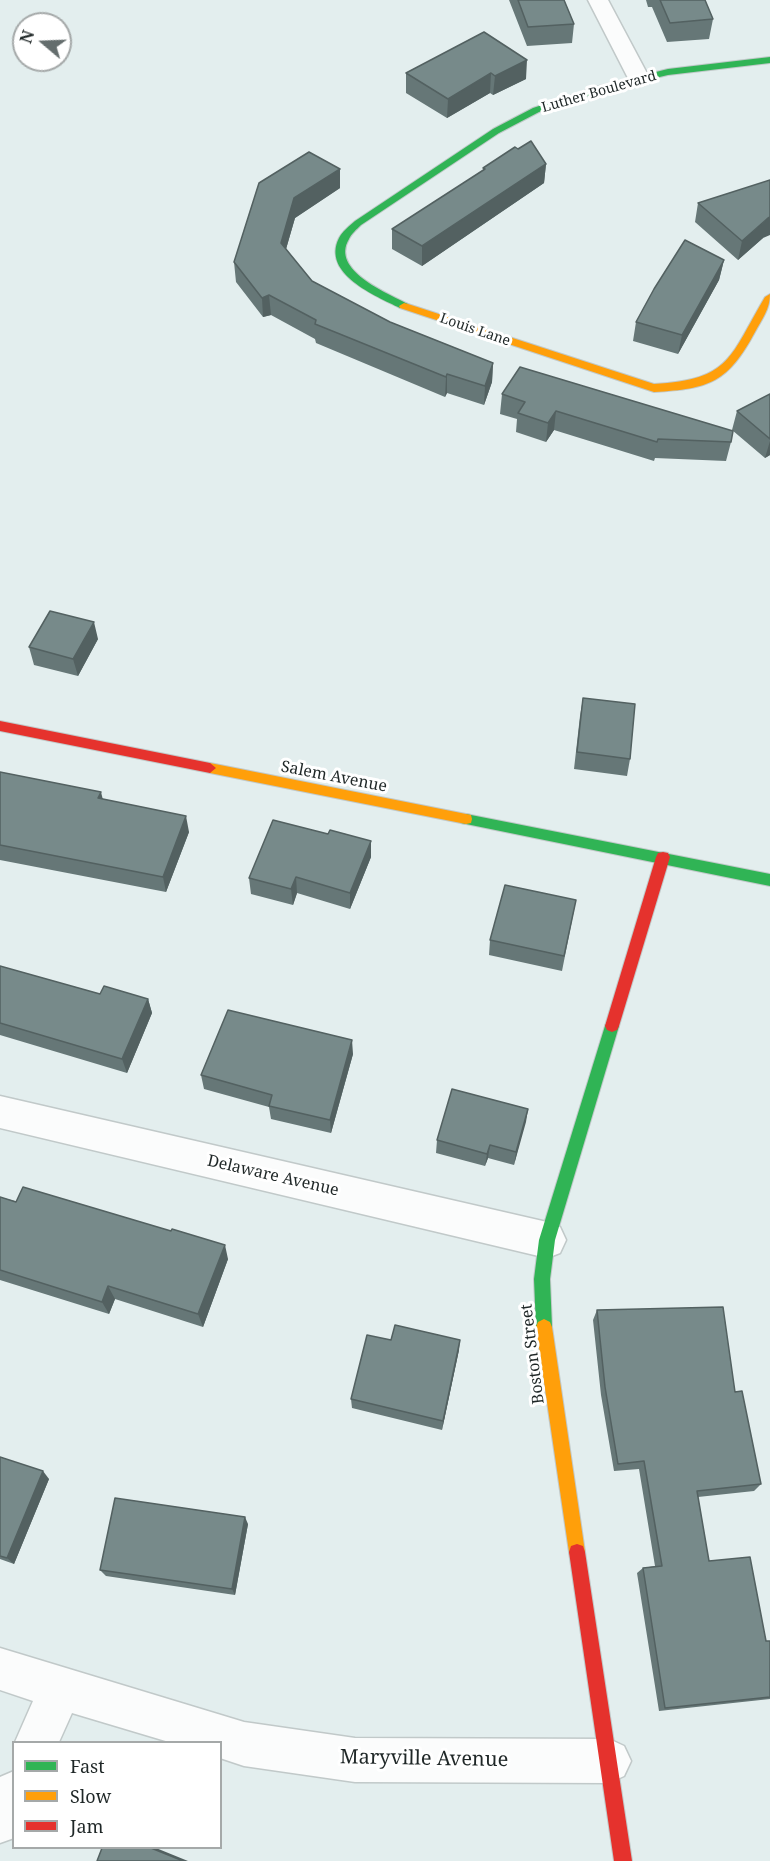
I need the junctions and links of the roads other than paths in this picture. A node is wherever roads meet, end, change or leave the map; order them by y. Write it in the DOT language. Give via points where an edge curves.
graph roads {
  1 [pos="598,0"];
  2 [pos="770,60"];
  3 [pos="639,79"];
  4 [pos="382,206"];
  5 [pos="770,297"];
  6 [pos="0,726"];
  7 [pos="663,857"];
  8 [pos="770,880"];
  9 [pos="0,1112"];
  10 [pos="547,1240"];
  11 [pos="0,1669"];
  12 [pos="61,1688"];
  13 [pos="38,1741"];
  14 [pos="609,1761"];
  15 [pos="12,1797"];
  16 [pos="0,1821"];
  17 [pos="623,1861"];
  1 -- 3 [label="street"];
  2 -- 3 [label="street, Luther Boulevard"];
  3 -- 4 [label="street, Luther Boulevard" via="602,88 519,119"];
  4 -- 5 [label="street, Louis Lane" via="343,236 338,247 340,263 374,291 418,310 654,388 696,386 717,377 732,365"];
  6 -- 7 [label="street, Salem Avenue"];
  7 -- 8 [label="street"];
  7 -- 10 [label="street, Boston Street"];
  9 -- 10 [label="street, Delaware Avenue"];
  10 -- 14 [label="street, Boston Street" via="542,1279 543,1320"];
  11 -- 12 [label="street, Maryville Avenue"];
  12 -- 13 [label="street"];
  12 -- 14 [label="street, Maryville Avenue" via="244,1744 355,1760"];
  14 -- 17 [label="street, Boston Street"];
  15 -- 16 [label="street"];
}
